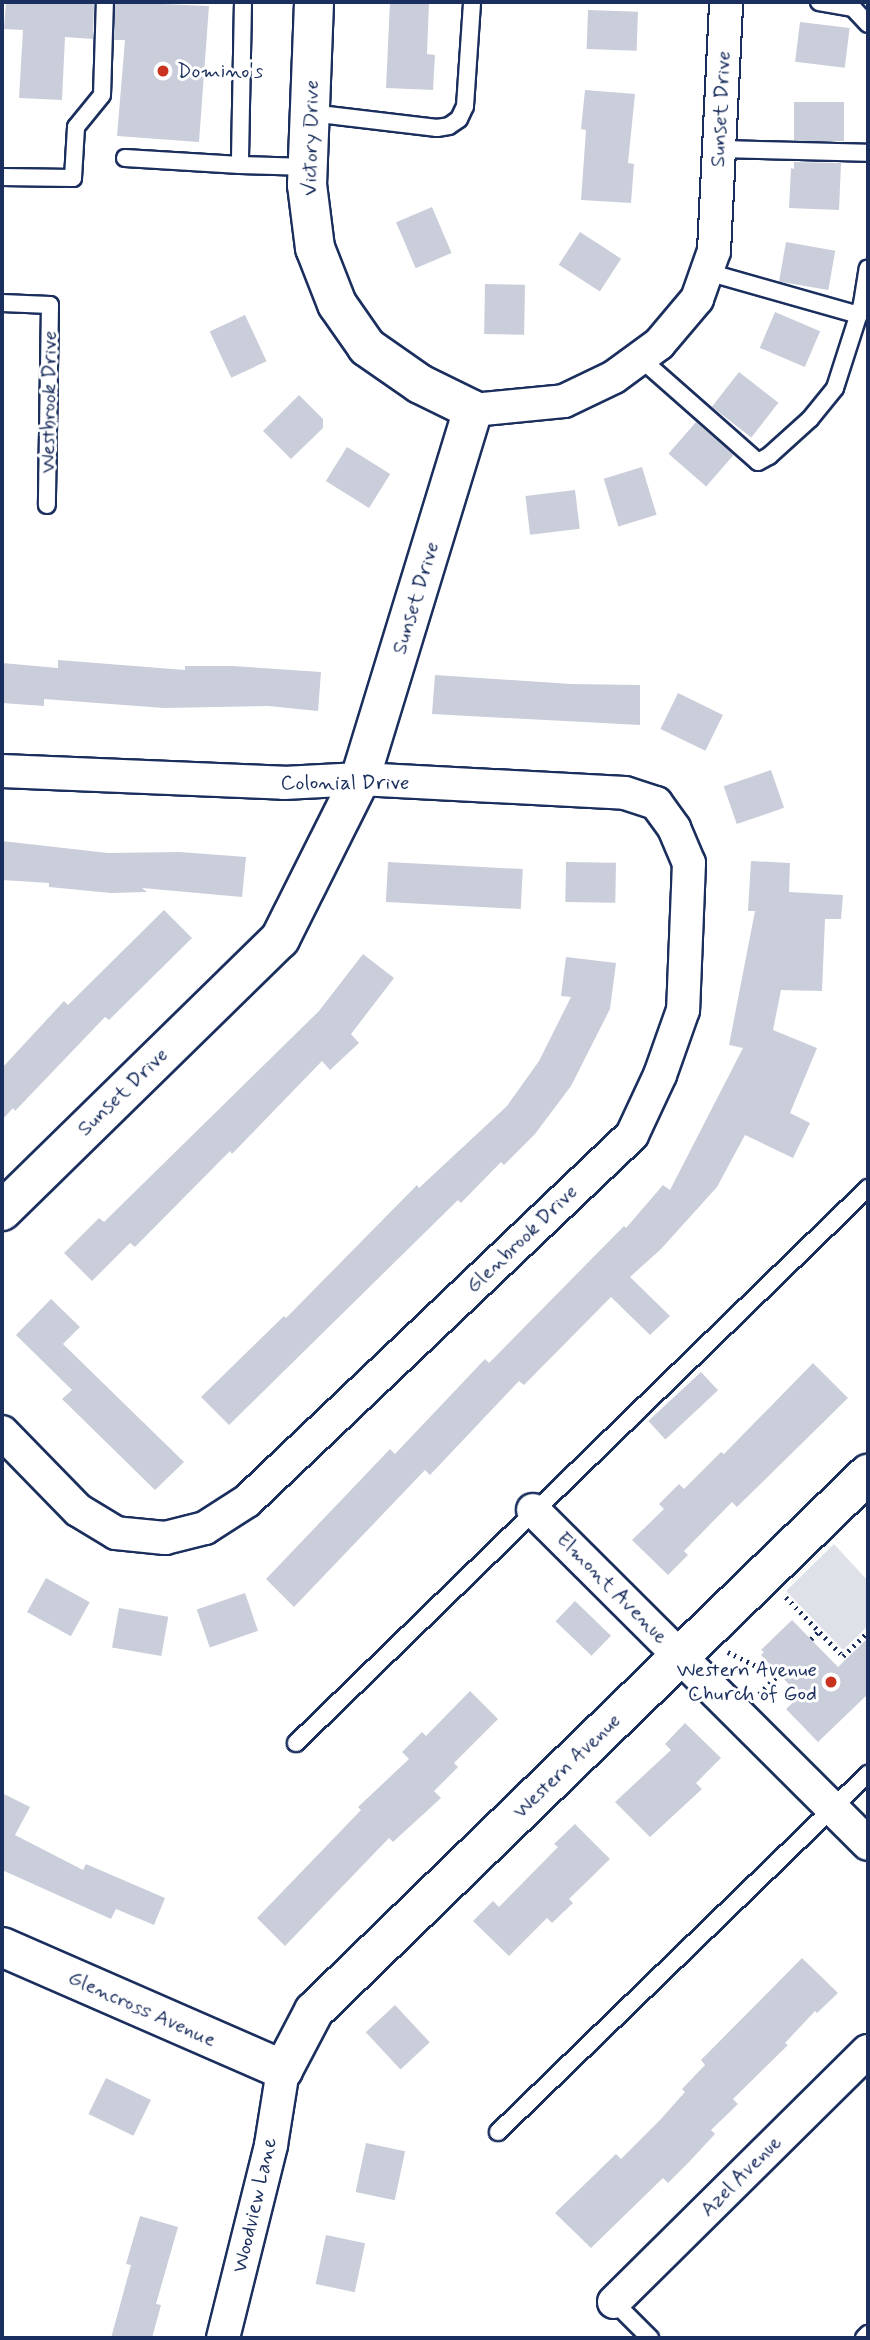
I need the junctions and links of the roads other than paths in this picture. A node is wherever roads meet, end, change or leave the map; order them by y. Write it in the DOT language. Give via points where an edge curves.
graph roads {
  1 [pos="105,2"];
  2 [pos="243,2"];
  3 [pos="314,2"];
  4 [pos="471,2"];
  5 [pos="726,2"];
  6 [pos="819,2"];
  7 [pos="868,24"];
  8 [pos="311,113"];
  9 [pos="719,149"];
  10 [pos="868,153"];
  11 [pos="125,158"];
  12 [pos="240,165"];
  13 [pos="309,167"];
  14 [pos="2,177"];
  15 [pos="868,268"];
  16 [pos="707,272"];
  17 [pos="2,303"];
  18 [pos="859,315"];
  19 [pos="640,358"];
  20 [pos="473,410"];
  21 [pos="47,505"];
  22 [pos="2,771"];
  23 [pos="360,779"];
  24 [pos="674,828"];
  25 [pos="868,1188"];
  26 [pos="2,1212"];
  27 [pos="2,1433"];
  28 [pos="868,1474"];
  29 [pos="533,1510"];
  30 [pos="681,1656"];
  31 [pos="296,1743"];
  32 [pos="868,1774"];
  33 [pos="833,1808"];
  34 [pos="868,1844"];
  35 [pos="2,1947"];
  36 [pos="868,2051"];
  37 [pos="283,2070"];
  38 [pos="498,2132"];
  39 [pos="614,2302"];
  40 [pos="868,2334"];
  41 [pos="223,2338"];
  42 [pos="650,2338"];
  43 [pos="864,2338"];
  1 -- 14 [label="lane" via="102,95 76,127 73,178"];
  2 -- 12 [label="lane"];
  3 -- 8 [label="street, Victory Drive"];
  4 -- 8 [label="lane" via="468,92 459,119 449,126"];
  5 -- 9 [label="street, Sunset Drive"];
  6 -- 7 [label="lane" via="853,8"];
  8 -- 13 [label="street, Victory Drive"];
  9 -- 10 [label="lane"];
  9 -- 16 [label="street, Sunset Drive" via="714,251"];
  11 -- 12 [label="lane"];
  12 -- 13 [label="lane"];
  13 -- 20 [label="street, Victory Drive" via="315,248 337,304 367,347 420,384"];
  15 -- 18 [label="lane"];
  16 -- 18 [label="lane"];
  16 -- 19 [label="street, Sunset Drive" via="697,299 659,344"];
  17 -- 21 [label="lane, Westbrook Drive" via="50,305"];
  18 -- 19 [label="lane" via="835,388 810,419 758,462"];
  19 -- 20 [label="street, Sunset Drive" via="614,377 564,401"];
  20 -- 23 [label="street, Sunset Drive"];
  22 -- 23 [label="street, Colonial Drive" via="284,783"];
  23 -- 24 [label="street, Colonial Drive" via="625,793 656,803"];
  23 -- 26 [label="street, Sunset Drive" via="280,939"];
  24 -- 27 [label="street, Glenbrook Drive" via="689,863 683,1010 632,1135 247,1500 205,1528 165,1538 116,1533 78,1510"];
  25 -- 29 [label="lane"];
  28 -- 30 [label="street, Western Avenue"];
  29 -- 30 [label="street, Elmont Avenue"];
  29 -- 31 [label="lane"];
  30 -- 33 [label="street, Elmont Avenue"];
  30 -- 37 [label="street, Western Avenue" via="314,2011"];
  32 -- 33 [label="lane"];
  33 -- 34 [label="street, Elmont Avenue"];
  33 -- 38 [label="lane"];
  35 -- 37 [label="street, Glencross Avenue"];
  36 -- 39 [label="street, Azel Avenue"];
  37 -- 41 [label="street, Woodview Lane" via="271,2145"];
  39 -- 42 [label="lane"];
  40 -- 43 [label="lane"];
}
